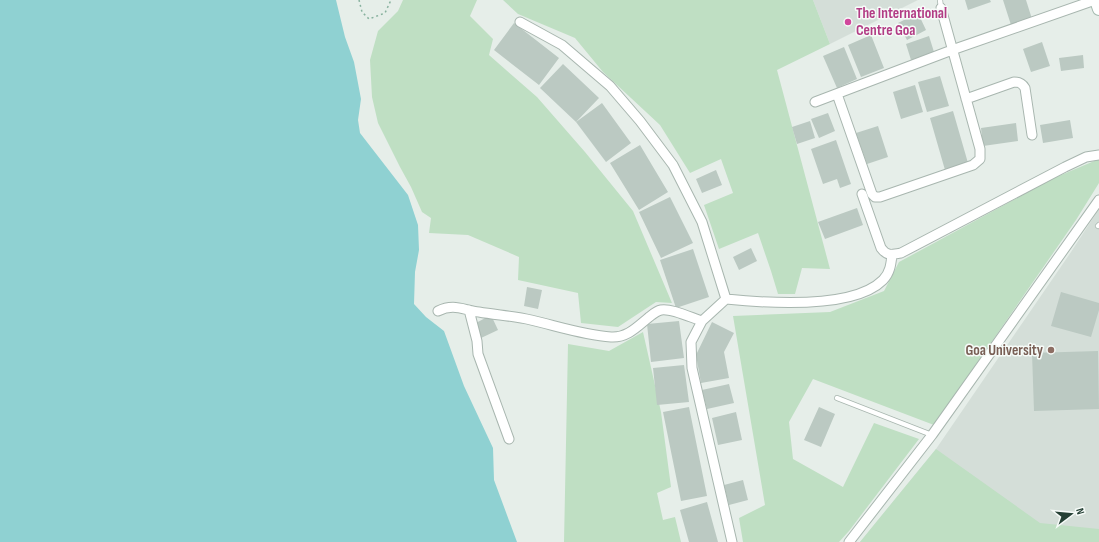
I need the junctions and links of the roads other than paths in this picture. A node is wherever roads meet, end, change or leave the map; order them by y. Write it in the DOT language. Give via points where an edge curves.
graph roads {
  1 [pos="1095,0"];
  2 [pos="940,4"];
  3 [pos="1099,9"];
  4 [pos="520,22"];
  5 [pos="952,50"];
  6 [pos="837,94"];
  7 [pos="966,99"];
  8 [pos="814,102"];
  9 [pos="1032,135"];
  10 [pos="1099,155"];
  11 [pos="862,194"];
  12 [pos="1099,200"];
  13 [pos="892,255"];
  14 [pos="726,300"];
  15 [pos="469,310"];
  16 [pos="438,311"];
  17 [pos="702,321"];
  18 [pos="837,398"];
  19 [pos="932,435"];
  20 [pos="509,439"];
  21 [pos="732,542"];
  22 [pos="849,542"];
  1 -- 3 [label="main road"];
  1 -- 5 [label="street"];
  2 -- 5 [label="street"];
  4 -- 14 [label="street" via="562,45 610,86 645,127 673,165 702,222"];
  5 -- 6 [label="street"];
  5 -- 7 [label="street"];
  6 -- 7 [label="street" via="875,197 973,165 980,159 980,149"];
  6 -- 8 [label="street"];
  7 -- 9 [label="street" via="1014,82 1022,84 1025,88"];
  10 -- 13 [label="street" via="1064,167 901,253"];
  11 -- 13 [label="street" via="881,248 885,253"];
  12 -- 19 [label="street"];
  13 -- 14 [label="street" via="890,270 884,280 863,293 828,301"];
  14 -- 17 [label="street"];
  15 -- 16 [label="street" via="451,307"];
  15 -- 17 [label="street" via="612,337 630,333 655,312 662,310"];
  15 -- 20 [label="street" via="478,354"];
  17 -- 21 [label="street" via="692,342 692,368"];
  18 -- 19 [label="lane"];
  19 -- 22 [label="street"];
}
